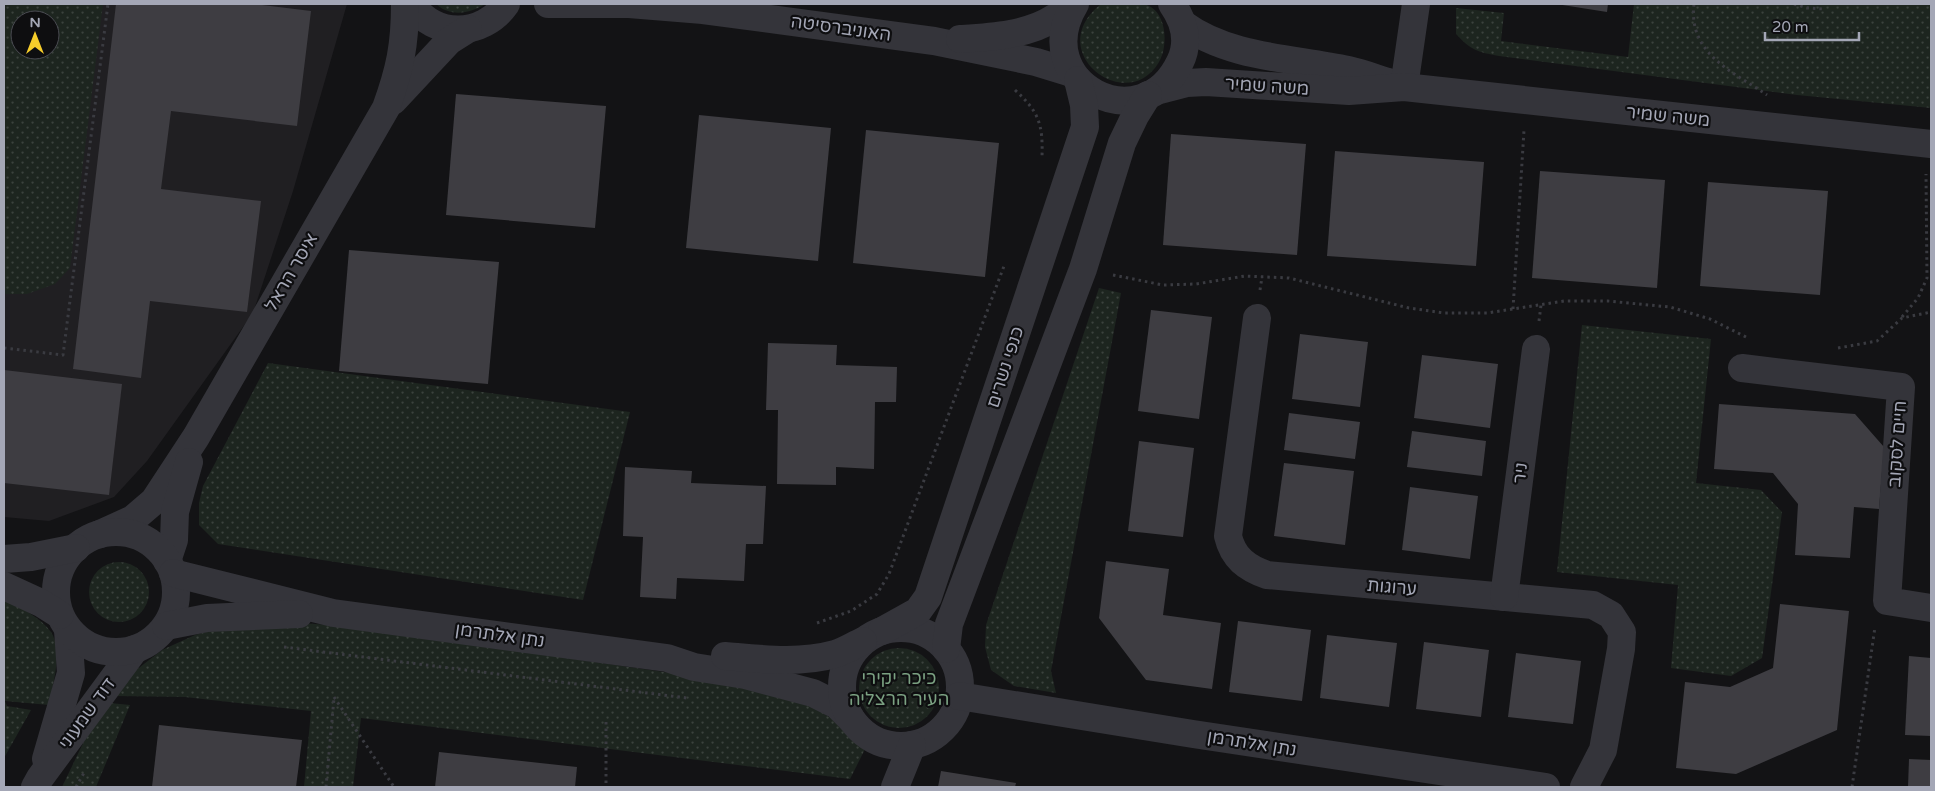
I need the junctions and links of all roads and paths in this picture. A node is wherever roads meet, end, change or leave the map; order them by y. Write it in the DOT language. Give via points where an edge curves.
graph roads {
  1 [pos="108,4"];
  2 [pos="405,4"];
  3 [pos="412,4"];
  4 [pos="538,4"];
  5 [pos="548,4"];
  6 [pos="629,4"];
  7 [pos="1074,4"];
  8 [pos="1416,4"];
  9 [pos="1694,4"];
  10 [pos="1794,4"];
  11 [pos="502,9"];
  12 [pos="1824,9"];
  13 [pos="1178,12"];
  14 [pos="468,30"];
  15 [pos="934,41"];
  16 [pos="1075,76"];
  17 [pos="1404,87"];
  18 [pos="1015,90"];
  19 [pos="1154,92"];
  20 [pos="1769,96"];
  21 [pos="1525,99"];
  22 [pos="386,108"];
  23 [pos="1928,144"];
  24 [pos="1042,159"];
  25 [pos="1007,259"];
  26 [pos="1083,269"];
  27 [pos="1513,309"];
  28 [pos="1931,312"];
  29 [pos="1257,318"];
  30 [pos="1902,318"];
  31 [pos="1750,339"];
  32 [pos="4,348"];
  33 [pos="1536,349"];
  34 [pos="1830,349"];
  35 [pos="1742,368"];
  36 [pos="196,437"];
  37 [pos="100,534"];
  38 [pos="76,548"];
  39 [pos="4,559"];
  40 [pos="170,568"];
  41 [pos="4,586"];
  42 [pos="1504,597"];
  43 [pos="1887,601"];
  44 [pos="1931,608"];
  45 [pos="333,613"];
  46 [pos="817,622"];
  47 [pos="64,623"];
  48 [pos="166,626"];
  49 [pos="874,635"];
  50 [pos="282,646"];
  51 [pos="135,649"];
  52 [pos="946,649"];
  53 [pos="666,658"];
  54 [pos="959,696"];
  55 [pos="696,700"];
  56 [pos="851,719"];
  57 [pos="606,722"];
  58 [pos="912,745"];
  59 [pos="38,782"];
  60 [pos="1514,786"];
  61 [pos="326,787"];
  62 [pos="394,787"];
  63 [pos="606,787"];
  64 [pos="895,787"];
  65 [pos="1546,787"];
  66 [pos="1584,787"];
  67 [pos="1852,787"];
  1 -- 32 [label="path" via="63,355"];
  2 -- 22 [label="street, איסר הראל" via="402,57"];
  3 -- 14 [label="street" via="427,20 440,27"];
  4 -- 11 [label="street"];
  5 -- 6 [label="street, האוניברסיטה"];
  6 -- 15 [label="street, האוניברסיטה" via="703,10"];
  7 -- 15 [label="street, האוניברסיטה" via="1053,19 1022,31"];
  7 -- 16 [label="street, כנפי נשרים" via="1063,36 1064,55"];
  8 -- 17 [label="street"];
  9 -- 20 [label="path" via="1693,23 1701,45 1711,57"];
  10 -- 12 [label="path"];
  11 -- 14 [label="street, איסר הראל" via="484,24"];
  13 -- 17 [label="street, משה שמיר" via="1194,33 1224,47 1350,70"];
  13 -- 19 [label="street, כנפי נשרים" via="1185,35 1183,56 1174,74"];
  14 -- 22 [label="street, איסר הראל" via="449,42"];
  15 -- 16 [label="street, האוניברסיטה" via="1036,62"];
  16 -- 19 [label="street, משה שמיר" via="1085,87 1103,97 1122,101"];
  16 -- 49 [label="street, כנפי נשרים" via="1084,105 1085,127 928,598 918,611"];
  17 -- 19 [label="street, משה שמיר" via="1350,91 1206,82 1187,83"];
  17 -- 21 [label="street, משה שמיר"];
  18 -- 24 [label="path" via="1028,101 1036,114 1043,136"];
  19 -- 26 [label="street, כנפי נשרים" via="1134,116 1122,143"];
  21 -- 23 [label="street, משה שמיר"];
  21 -- 27 [label="path"];
  22 -- 36 [label="street, איסר הראל"];
  23 -- 30 [label="path" via="1927,278 1918,298"];
  25 -- 46 [label="path" via="890,574 877,594 851,611"];
  26 -- 27 [label="path" via="1163,285 1196,284 1245,276 1289,278 1409,308 1444,313"];
  26 -- 52 [label="street, כנפי נשרים" via="949,624"];
  27 -- 31 [label="path" via="1564,301 1670,307 1710,319"];
  28 -- 30 [label="path"];
  29 -- 42 [label="street, ערוגות" via="1228,536 1230,547 1238,559 1267,575"];
  30 -- 34 [label="path" via="1876,341"];
  33 -- 42 [label="street, ניר"];
  35 -- 43 [label="street, חיים לסקוב" via="1901,387"];
  36 -- 37 [label="street, איסר הראל" via="154,501 133,519"];
  36 -- 40 [label="street, איסר הראל" via="175,512"];
  37 -- 38 [label="street"];
  37 -- 40 [label="street" via="131,534 145,540 158,550"];
  38 -- 39 [label="street"];
  38 -- 47 [label="street" via="64,562 57,579 56,598"];
  40 -- 45 [label="street, נתן אלתרמן"];
  40 -- 48 [label="street" via="176,587 176,601"];
  41 -- 47 [label="street" via="41,603"];
  42 -- 66 [label="street, ערוגות" via="1593,605 1612,615 1622,632 1602,750"];
  43 -- 44 [label="street"];
  43 -- 67 [label="path" via="1876,622"];
  45 -- 48 [label="street, נתן אלתרמן" via="207,618"];
  45 -- 53 [label="street, נתן אלתרמן"];
  47 -- 51 [label="street" via="79,640 99,650 120,652"];
  47 -- 59 [label="street, דוד שמעוני" via="71,673"];
  48 -- 51 [label="street" via="152,640"];
  49 -- 52 [label="street" via="900,628 917,630"];
  49 -- 53 [label="street, נתן אלתרמן" via="837,654 814,659 787,661 698,653"];
  49 -- 56 [label="street" via="854,652 843,673 844,702"];
  50 -- 55 [label="path"];
  51 -- 59 [label="street, דוד שמעוני"];
  52 -- 54 [label="street" via="960,680"];
  53 -- 56 [label="street, נתן אלתרמן" via="813,692 837,705"];
  54 -- 58 [label="street" via="954,713 944,728 929,739"];
  54 -- 60 [label="street, נתן אלתרמן"];
  56 -- 58 [label="street" via="865,734 881,743"];
  57 -- 63 [label="path"];
  58 -- 64 [label="street"];
  60 -- 65 [label="street, נתן אלתרמן"];
  61 -- 62 [label="path" via="334,697"];
}
